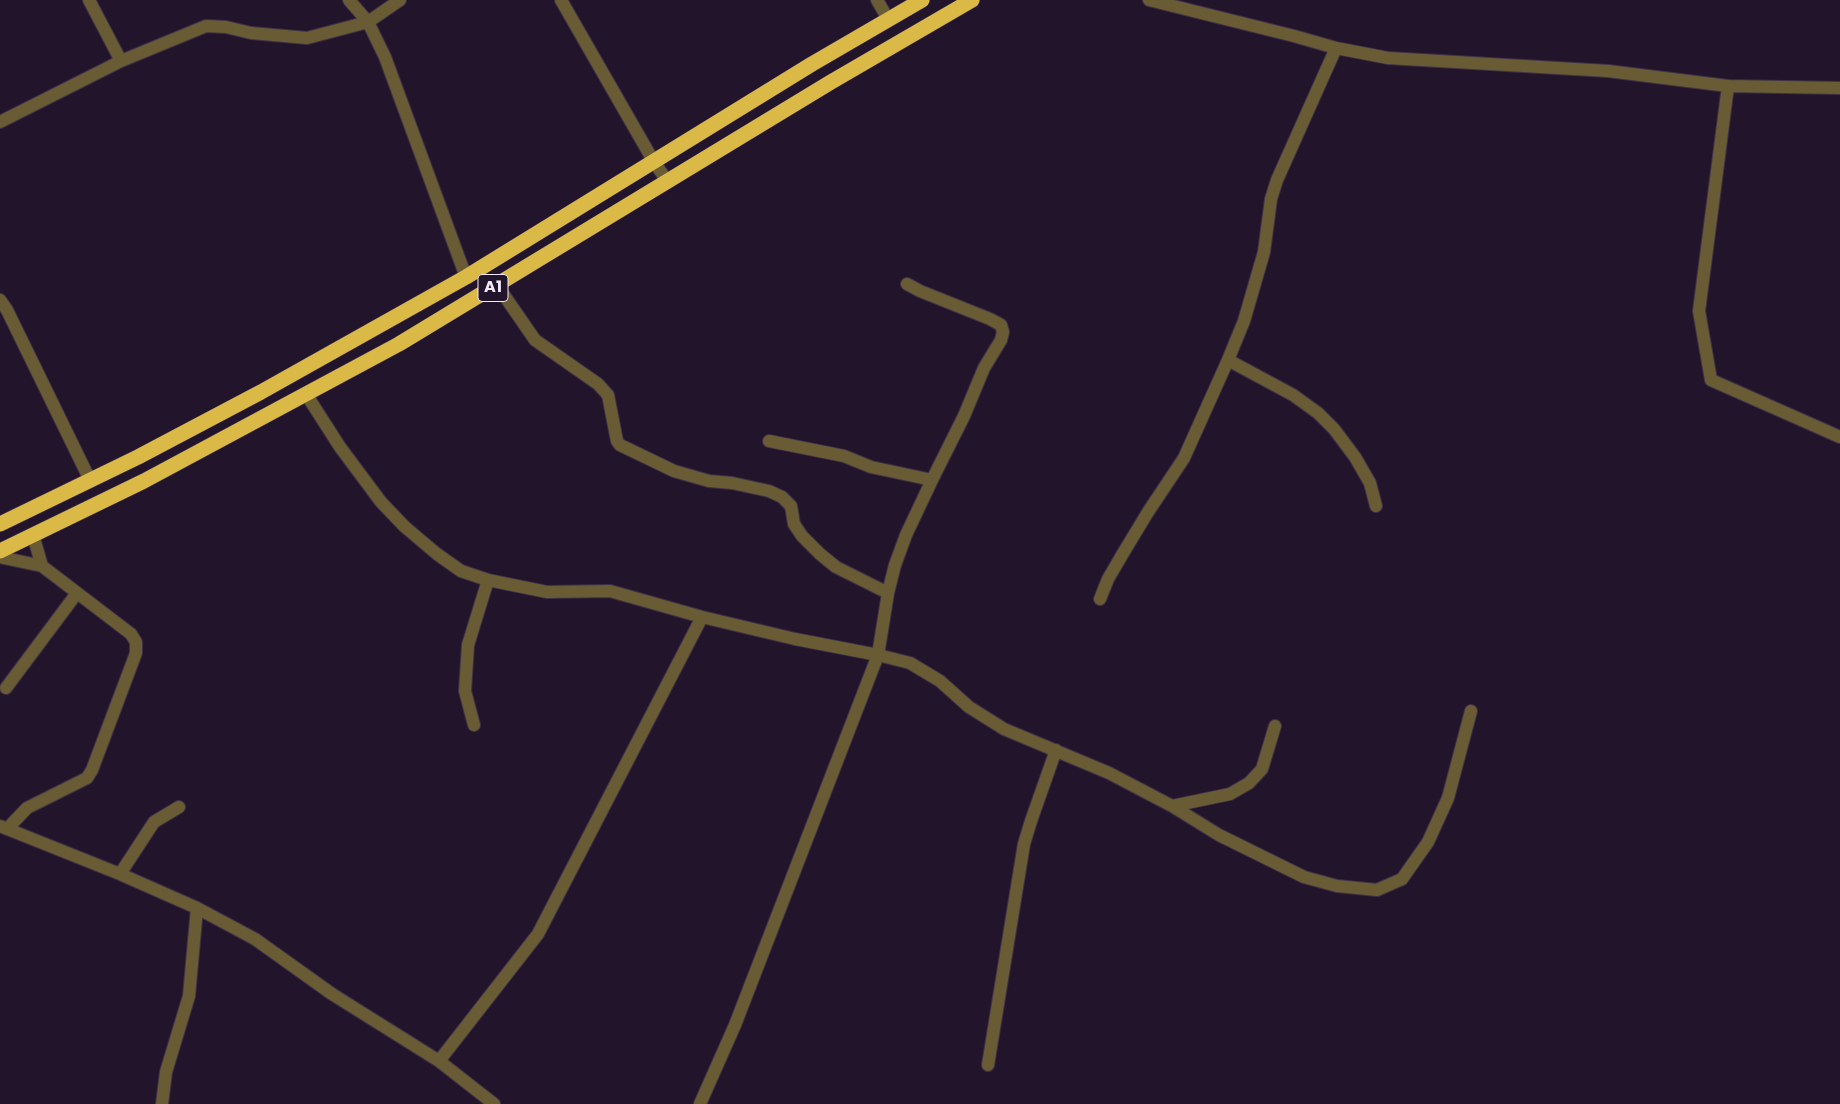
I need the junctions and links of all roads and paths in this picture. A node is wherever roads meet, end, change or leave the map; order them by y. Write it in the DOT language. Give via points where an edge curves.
graph roads {
  1 [pos="89,0"];
  2 [pos="350,0"];
  3 [pos="400,0"];
  4 [pos="561,0"];
  5 [pos="877,0"];
  6 [pos="922,0"];
  7 [pos="972,0"];
  8 [pos="1150,0"];
  9 [pos="888,19"];
  10 [pos="368,22"];
  11 [pos="1336,48"];
  12 [pos="121,61"];
  13 [pos="1728,86"];
  14 [pos="1840,88"];
  15 [pos="0,122"];
  16 [pos="654,162"];
  17 [pos="668,182"];
  18 [pos="466,277"];
  19 [pos="907,284"];
  20 [pos="497,285"];
  21 [pos="0,300"];
  22 [pos="1228,360"];
  23 [pos="306,394"];
  24 [pos="1840,436"];
  25 [pos="768,441"];
  26 [pos="90,480"];
  27 [pos="932,480"];
  28 [pos="1376,506"];
  29 [pos="0,524"];
  30 [pos="33,535"];
  31 [pos="0,551"];
  32 [pos="0,557"];
  33 [pos="42,566"];
  34 [pos="488,580"];
  35 [pos="888,592"];
  36 [pos="77,593"];
  37 [pos="1100,600"];
  38 [pos="702,617"];
  39 [pos="878,655"];
  40 [pos="6,688"];
  41 [pos="1471,711"];
  42 [pos="474,726"];
  43 [pos="1275,726"];
  44 [pos="1056,750"];
  45 [pos="1172,806"];
  46 [pos="179,807"];
  47 [pos="3,827"];
  48 [pos="120,874"];
  49 [pos="197,908"];
  50 [pos="439,1061"];
  51 [pos="988,1065"];
  52 [pos="162,1104"];
  53 [pos="494,1104"];
  54 [pos="700,1104"];
  1 -- 12 [label="street"];
  2 -- 10 [label="street"];
  3 -- 10 [label="street"];
  4 -- 16 [label="street"];
  5 -- 9 [label="street"];
  6 -- 9 [label="highway, A1"];
  7 -- 17 [label="highway, A1"];
  8 -- 11 [label="street"];
  9 -- 16 [label="highway, A1"];
  10 -- 12 [label="street" via="307,38 206,26"];
  10 -- 18 [label="street" via="385,57"];
  11 -- 13 [label="street" via="1388,58 1608,71"];
  11 -- 22 [label="street" via="1277,180 1271,199 1264,252 1244,321"];
  12 -- 15 [label="street"];
  13 -- 14 [label="street"];
  13 -- 24 [label="street" via="1700,311 1711,380"];
  16 -- 17 [label="street"];
  16 -- 18 [label="highway, A1"];
  17 -- 20 [label="highway, A1"];
  18 -- 26 [label="highway, A1" via="261,392"];
  19 -- 27 [label="street" via="990,318 1001,326 1003,332"];
  20 -- 23 [label="highway, A1" via="399,344"];
  20 -- 35 [label="street" via="535,340 598,384 608,395 620,445 674,471 709,481 732,482 782,497 791,506 794,524 802,536 820,554 836,567"];
  21 -- 26 [label="street"];
  22 -- 28 [label="street" via="1293,395 1323,418 1355,457 1370,483"];
  22 -- 37 [label="street" via="1184,458 1122,555"];
  23 -- 30 [label="highway, A1" via="135,486"];
  23 -- 34 [label="street" via="380,502 437,554 461,571"];
  25 -- 27 [label="street" via="844,456 871,467"];
  26 -- 29 [label="highway, A1"];
  27 -- 35 [label="street" via="906,535"];
  30 -- 31 [label="highway, A1"];
  30 -- 33 [label="street"];
  32 -- 33 [label="street"];
  33 -- 36 [label="street"];
  34 -- 38 [label="street" via="547,592 610,591"];
  34 -- 42 [label="street" via="468,645 465,691"];
  35 -- 39 [label="street"];
  36 -- 40 [label="street"];
  36 -- 47 [label="street" via="131,634 136,642 136,653 87,778 27,808"];
  38 -- 39 [label="street"];
  38 -- 50 [label="street" via="538,934"];
  39 -- 44 [label="street" via="910,663 940,682 969,708 1004,728"];
  39 -- 54 [label="street" via="735,1025"];
  41 -- 45 [label="street" via="1448,798 1428,842 1402,879 1377,890 1337,886 1304,877 1219,835"];
  43 -- 45 [label="street" via="1262,769 1249,783 1230,794"];
  44 -- 45 [label="street"];
  44 -- 51 [label="street" via="1024,844"];
  46 -- 48 [label="street" via="154,822"];
  47 -- 48 [label="street"];
  48 -- 49 [label="street"];
  49 -- 50 [label="street" via="255,938 332,994"];
  49 -- 52 [label="street" via="189,996 166,1072"];
  50 -- 53 [label="street"];
}
